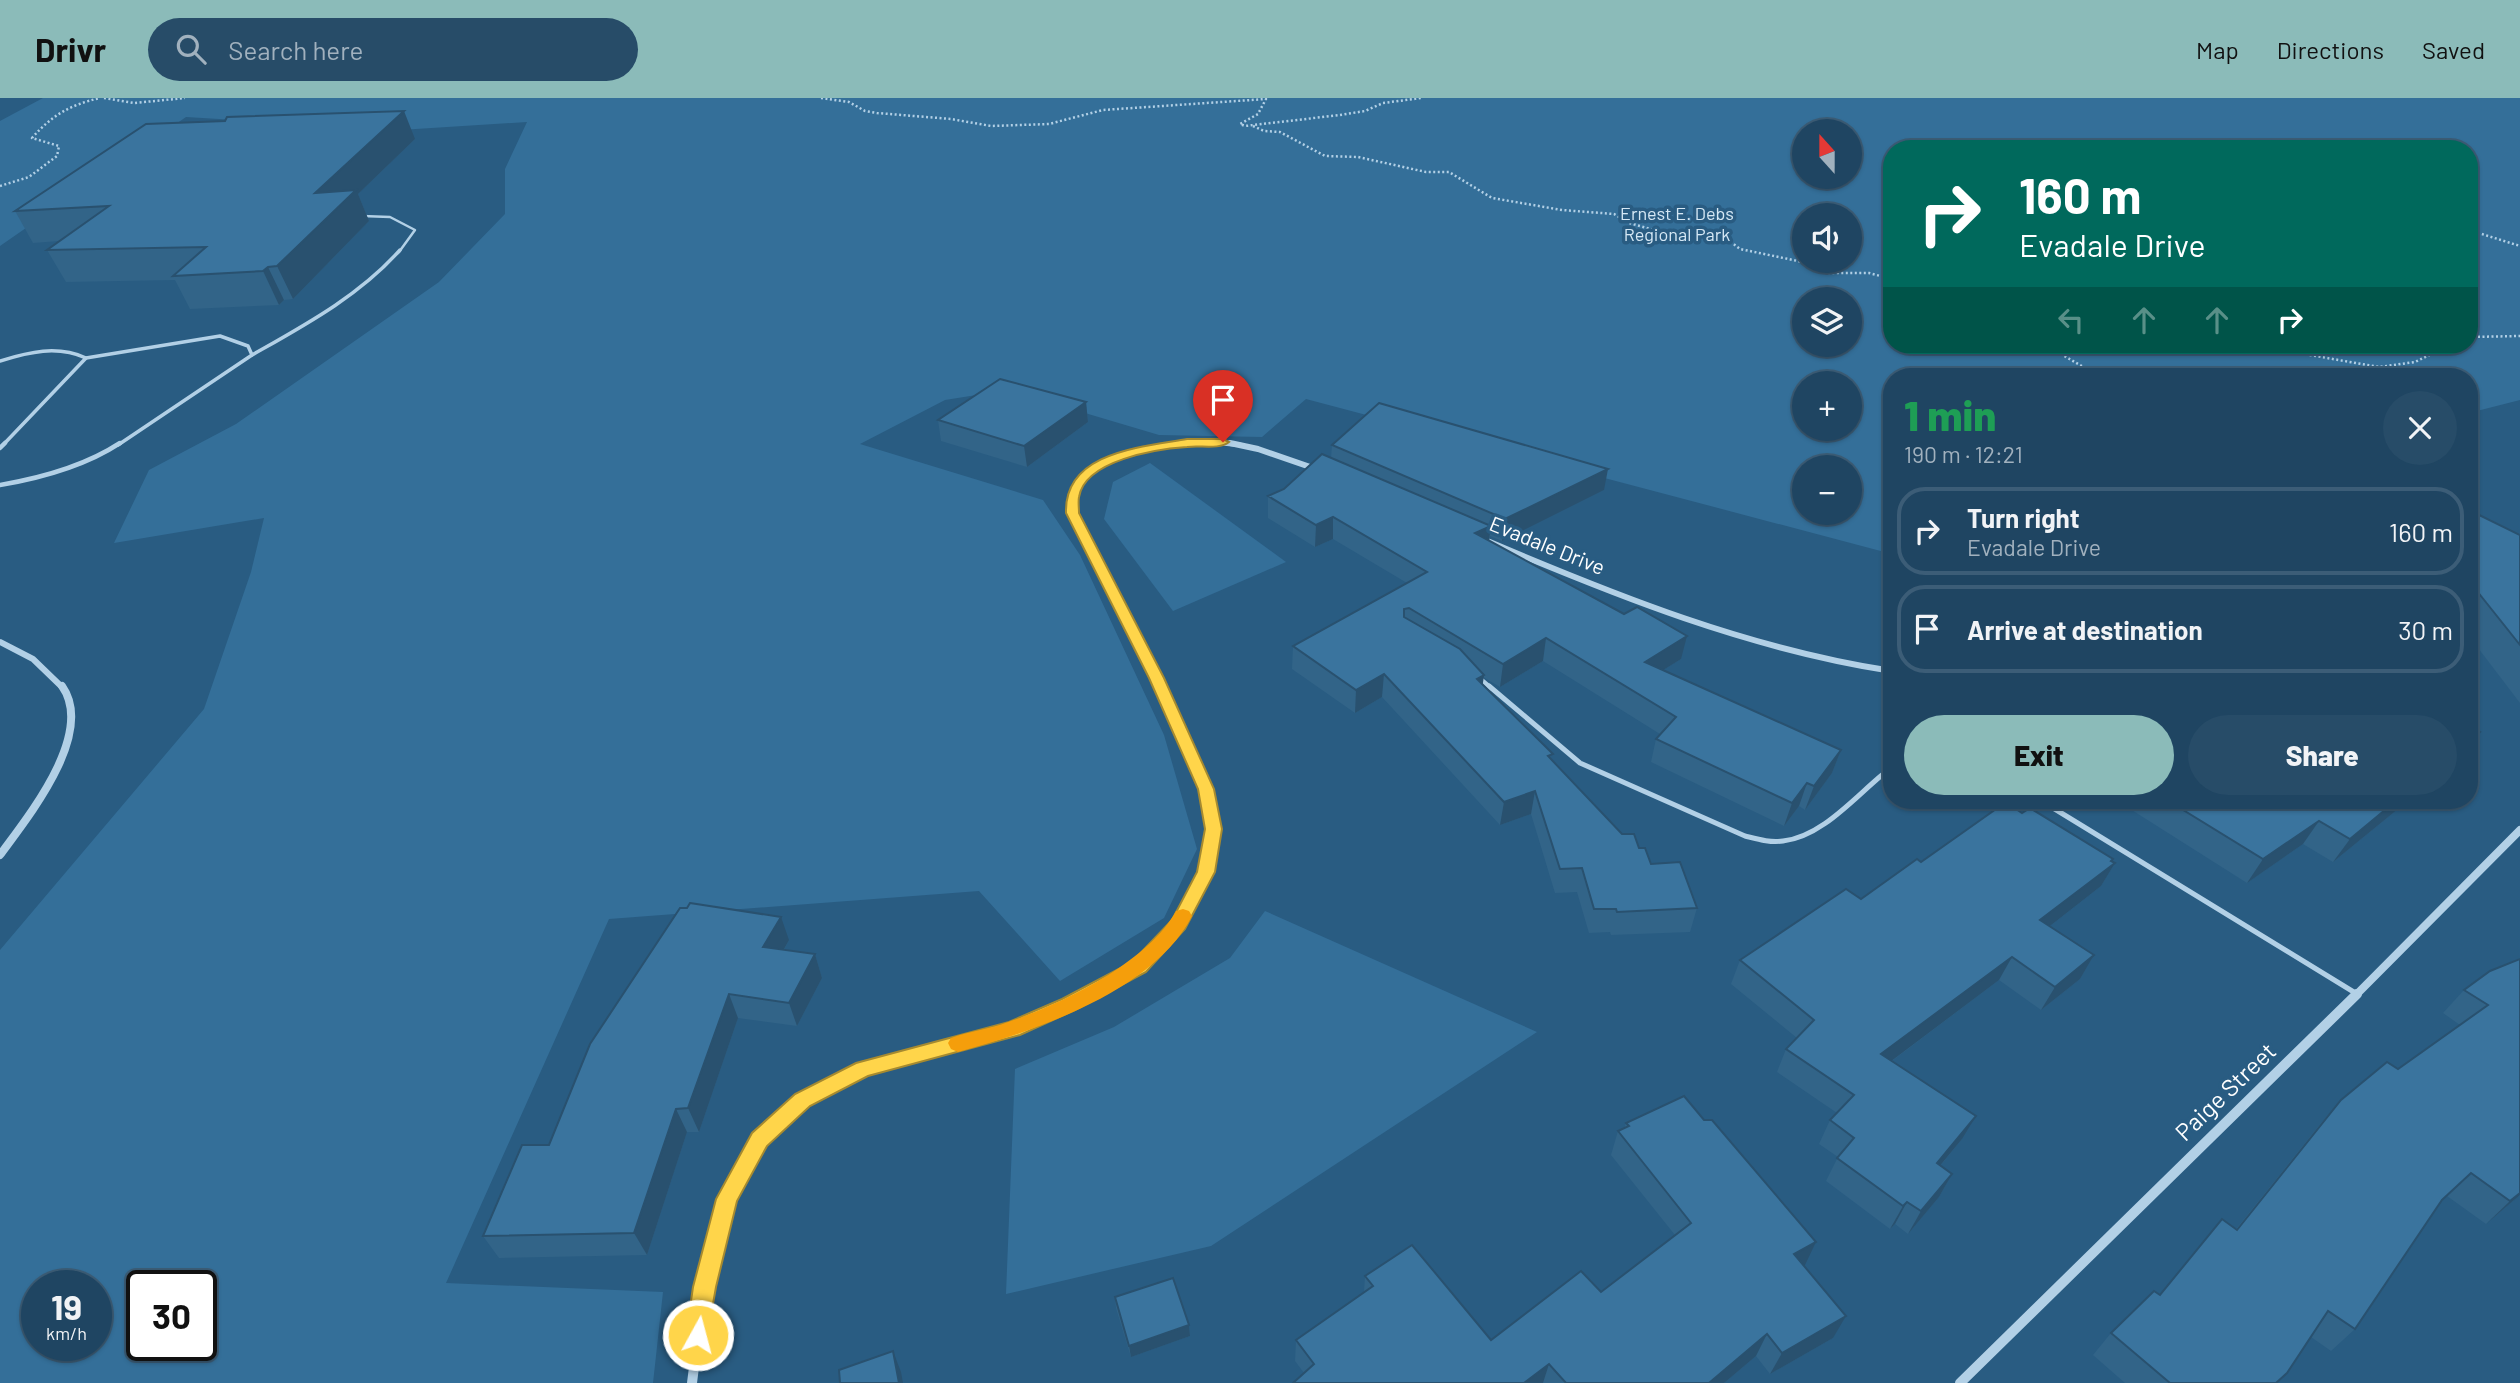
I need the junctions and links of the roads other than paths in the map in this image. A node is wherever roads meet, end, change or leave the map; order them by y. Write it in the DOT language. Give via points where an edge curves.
graph roads {
  1 [pos="350,219"];
  2 [pos="252,355"];
  3 [pos="86,358"];
  4 [pos="0,361"];
  5 [pos="0,447"];
  6 [pos="1322,471"];
  7 [pos="0,485"];
  8 [pos="1472,534"];
  9 [pos="0,642"];
  10 [pos="1883,669"];
  11 [pos="1474,675"];
  12 [pos="1883,775"];
  13 [pos="2055,809"];
  14 [pos="2520,830"];
  15 [pos="0,855"];
  16 [pos="2357,993"];
  17 [pos="692,1383"];
  18 [pos="1960,1383"];
  1 -- 2 [label="lane" via="393,216 415,230 401,251 342,304"];
  2 -- 3 [label="lane" via="248,346 220,336"];
  2 -- 7 [label="lane" via="99,457"];
  3 -- 4 [label="lane" via="73,351 54,350"];
  3 -- 5 [label="lane"];
  6 -- 17 [label="street" via="1223,442 1141,450 1108,460 1083,476 1072,496 1073,513 1157,678 1206,789 1214,829 1206,872 1179,925 1139,967 1013,1029 863,1069 803,1100 760,1139 727,1199 704,1287"];
  8 -- 10 [label="street, Evadale Drive" via="1706,626 1812,657"];
  9 -- 15 [label="street" via="43,667 67,692 71,728 61,761"];
  11 -- 12 [label="lane" via="1580,763 1768,842 1793,839 1814,828"];
  13 -- 16 [label="lane"];
  14 -- 16 [label="street, Paige Street"];
  16 -- 18 [label="street, Paige Street"];
}
